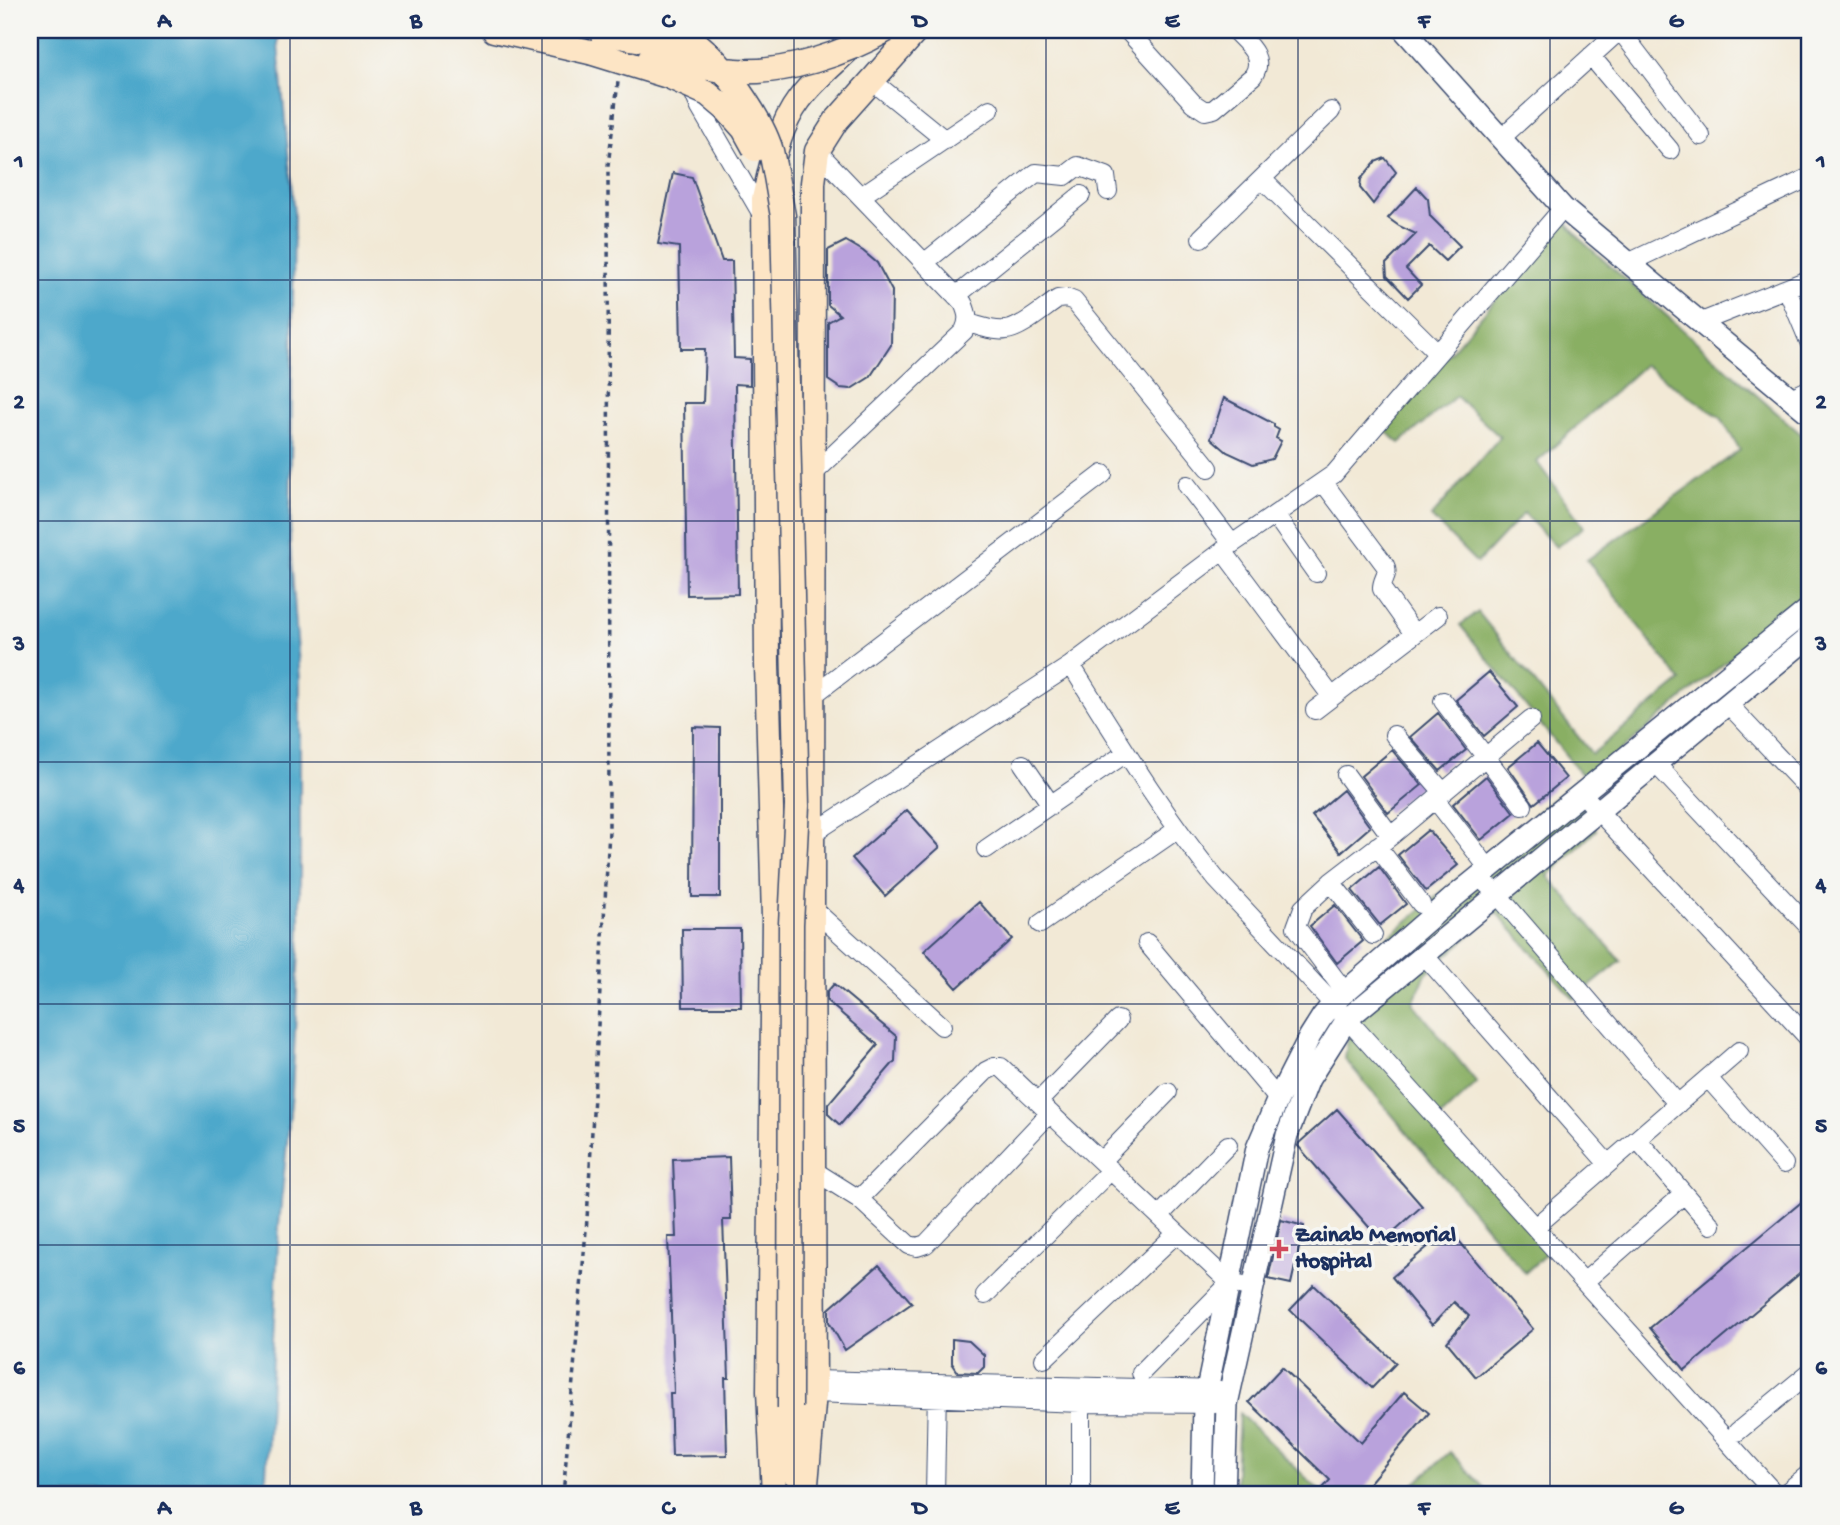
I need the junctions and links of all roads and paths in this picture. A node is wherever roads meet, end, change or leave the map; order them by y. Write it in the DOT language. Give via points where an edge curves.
graph roads {
  1 [pos="494,30"];
  2 [pos="667,30"];
  3 [pos="678,30"];
  4 [pos="856,30"];
  5 [pos="869,30"];
  6 [pos="886,30"];
  7 [pos="917,30"];
  8 [pos="1127,30"];
  9 [pos="1234,30"];
  10 [pos="1404,30"];
  11 [pos="1620,30"];
  12 [pos="594,38"];
  13 [pos="1591,56"];
  14 [pos="618,79"];
  15 [pos="871,80"];
  16 [pos="990,109"];
  17 [pos="1331,111"];
  18 [pos="1702,136"];
  19 [pos="1502,138"];
  20 [pos="945,140"];
  21 [pos="1670,150"];
  22 [pos="817,151"];
  23 [pos="1810,177"];
  24 [pos="1262,179"];
  25 [pos="1108,191"];
  26 [pos="1081,195"];
  27 [pos="861,196"];
  28 [pos="1563,208"];
  29 [pos="764,218"];
  30 [pos="1201,239"];
  31 [pos="924,263"];
  32 [pos="1628,263"];
  33 [pos="1810,279"];
  34 [pos="1787,289"];
  35 [pos="956,296"];
  36 [pos="968,323"];
  37 [pos="1701,323"];
  38 [pos="1810,344"];
  39 [pos="1438,353"];
  40 [pos="1801,393"];
  41 [pos="1810,414"];
  42 [pos="1209,468"];
  43 [pos="813,474"];
  44 [pos="1103,474"];
  45 [pos="1323,482"];
  46 [pos="1187,485"];
  47 [pos="1275,515"];
  48 [pos="1227,548"];
  49 [pos="1316,573"];
  50 [pos="1810,608"];
  51 [pos="1438,615"];
  52 [pos="1414,634"];
  53 [pos="1810,636"];
  54 [pos="1072,666"];
  55 [pos="812,696"];
  56 [pos="1332,697"];
  57 [pos="1443,701"];
  58 [pos="1728,704"];
  59 [pos="1315,710"];
  60 [pos="1531,719"];
  61 [pos="1394,735"];
  62 [pos="1126,753"];
  63 [pos="1485,756"];
  64 [pos="1023,764"];
  65 [pos="1656,764"];
  66 [pos="1346,775"];
  67 [pos="1810,791"];
  68 [pos="1583,793"];
  69 [pos="1439,795"];
  70 [pos="1051,805"];
  71 [pos="1523,806"];
  72 [pos="1598,811"];
  73 [pos="1178,829"];
  74 [pos="812,834"];
  75 [pos="1384,841"];
  76 [pos="986,849"];
  77 [pos="1484,873"];
  78 [pos="1331,883"];
  79 [pos="773,886"];
  80 [pos="1497,894"];
  81 [pos="1421,904"];
  82 [pos="812,913"];
  83 [pos="774,918"];
  84 [pos="1040,924"];
  85 [pos="1810,928"];
  86 [pos="1373,934"];
  87 [pos="1147,943"];
  88 [pos="1424,955"];
  89 [pos="1342,1005"];
  90 [pos="1118,1020"];
  91 [pos="942,1026"];
  92 [pos="1810,1040"];
  93 [pos="1739,1051"];
  94 [pos="1708,1078"];
  95 [pos="1168,1092"];
  96 [pos="1278,1099"];
  97 [pos="1678,1104"];
  98 [pos="1044,1108"];
  99 [pos="1637,1139"];
  100 [pos="1228,1145"];
  101 [pos="1608,1164"];
  102 [pos="1784,1164"];
  103 [pos="1106,1166"];
  104 [pos="813,1170"];
  105 [pos="1684,1194"];
  106 [pos="859,1199"];
  107 [pos="1159,1216"];
  108 [pos="1711,1225"];
  109 [pos="1535,1227"];
  110 [pos="1177,1233"];
  111 [pos="1584,1282"];
  112 [pos="1230,1283"];
  113 [pos="1253,1289"];
  114 [pos="985,1295"];
  115 [pos="1044,1359"];
  116 [pos="1810,1372"];
  117 [pos="1141,1373"];
  118 [pos="814,1387"];
  119 [pos="937,1390"];
  120 [pos="1081,1395"];
  121 [pos="1206,1397"];
  122 [pos="1228,1397"];
  123 [pos="1737,1432"];
  124 [pos="1810,1473"];
  125 [pos="1081,1491"];
  126 [pos="1782,1493"];
  127 [pos="563,1495"];
  128 [pos="774,1495"];
  129 [pos="796,1495"];
  130 [pos="805,1495"];
  131 [pos="935,1495"];
  132 [pos="1202,1495"];
  133 [pos="1224,1495"];
  1 -- 12 [label="main road"];
  2 -- 129 [label="main road, bridge" via="697,44 716,62 751,111 770,150 783,216 797,806 791,938 790,1408"];
  3 -- 29 [label="street" via="681,66 700,108"];
  4 -- 12 [label="main road, bridge" via="797,50 734,55"];
  5 -- 29 [label="main road" via="806,90 787,118 764,198"];
  6 -- 12 [label="main road, bridge" via="812,61 737,71"];
  7 -- 15 [label="main road"];
  8 -- 9 [label="street" via="1205,111 1214,109 1257,71 1257,55"];
  10 -- 19 [label="street"];
  11 -- 13 [label="street"];
  11 -- 18 [label="street"];
  12 -- 79 [label="main road, bridge" via="708,94 727,110 761,158 771,200 785,864"];
  13 -- 19 [label="street"];
  13 -- 21 [label="street"];
  14 -- 127 [label="path" via="608,166 609,831 587,1219"];
  15 -- 20 [label="street"];
  15 -- 22 [label="main road"];
  16 -- 20 [label="street"];
  17 -- 24 [label="street"];
  19 -- 28 [label="street"];
  20 -- 27 [label="street"];
  22 -- 27 [label="street"];
  22 -- 43 [label="main road" via="813,183"];
  23 -- 32 [label="street"];
  24 -- 30 [label="street"];
  24 -- 39 [label="street"];
  25 -- 31 [label="street" via="1106,176 1078,166 1065,176 1035,173"];
  26 -- 35 [label="street"];
  27 -- 31 [label="street"];
  28 -- 32 [label="street"];
  28 -- 39 [label="street"];
  29 -- 79 [label="main road"];
  31 -- 35 [label="street"];
  32 -- 37 [label="street"];
  33 -- 34 [label="street"];
  34 -- 37 [label="street"];
  34 -- 38 [label="street"];
  35 -- 36 [label="street" via="968,314"];
  36 -- 42 [label="street" via="1007,330 1058,299 1074,301"];
  36 -- 43 [label="street"];
  37 -- 40 [label="street"];
  39 -- 45 [label="street"];
  40 -- 41 [label="street"];
  43 -- 55 [label="main road"];
  44 -- 55 [label="street"];
  45 -- 47 [label="street"];
  45 -- 52 [label="street" via="1385,565 1384,593"];
  46 -- 48 [label="street"];
  47 -- 48 [label="street"];
  47 -- 49 [label="street"];
  48 -- 54 [label="street"];
  48 -- 56 [label="street"];
  50 -- 68 [label="street"];
  51 -- 52 [label="street"];
  52 -- 56 [label="street"];
  53 -- 58 [label="street"];
  54 -- 62 [label="street"];
  54 -- 74 [label="street"];
  55 -- 74 [label="main road"];
  56 -- 59 [label="street"];
  57 -- 63 [label="street"];
  58 -- 65 [label="street"];
  58 -- 67 [label="street"];
  60 -- 63 [label="street"];
  61 -- 69 [label="street"];
  62 -- 70 [label="street"];
  62 -- 73 [label="street"];
  63 -- 69 [label="street"];
  63 -- 71 [label="street"];
  64 -- 70 [label="street"];
  65 -- 72 [label="street"];
  65 -- 85 [label="street"];
  66 -- 75 [label="street"];
  68 -- 72 [label="street"];
  68 -- 77 [label="street"];
  69 -- 75 [label="street"];
  69 -- 77 [label="street"];
  70 -- 76 [label="street"];
  72 -- 80 [label="street"];
  72 -- 92 [label="street"];
  73 -- 84 [label="street"];
  73 -- 89 [label="street" via="1216,879"];
  74 -- 82 [label="main road"];
  75 -- 78 [label="street"];
  75 -- 81 [label="street"];
  77 -- 80 [label="street"];
  77 -- 89 [label="street"];
  78 -- 86 [label="street"];
  78 -- 89 [label="street" via="1303,908 1296,927"];
  79 -- 83 [label="main road"];
  80 -- 88 [label="street"];
  80 -- 97 [label="street"];
  82 -- 83 [label="main road"];
  82 -- 91 [label="street"];
  82 -- 104 [label="main road"];
  83 -- 128 [label="main road" via="769,1401"];
  87 -- 96 [label="street"];
  88 -- 89 [label="street"];
  88 -- 101 [label="street"];
  89 -- 96 [label="street" via="1322,1017"];
  89 -- 109 [label="street"];
  89 -- 113 [label="street" via="1287,1135"];
  90 -- 98 [label="street"];
  93 -- 94 [label="street"];
  94 -- 97 [label="street"];
  94 -- 102 [label="street"];
  95 -- 103 [label="street"];
  96 -- 112 [label="street" via="1257,1148"];
  97 -- 99 [label="street"];
  98 -- 103 [label="street"];
  98 -- 106 [label="street" via="1001,1067 993,1066"];
  98 -- 106 [label="street" via="926,1244 909,1245"];
  99 -- 101 [label="street"];
  99 -- 105 [label="street"];
  100 -- 107 [label="street"];
  101 -- 109 [label="street"];
  103 -- 107 [label="street"];
  103 -- 114 [label="street"];
  104 -- 106 [label="street"];
  104 -- 118 [label="main road"];
  105 -- 108 [label="street"];
  105 -- 111 [label="street"];
  107 -- 110 [label="street"];
  109 -- 111 [label="street"];
  110 -- 112 [label="street"];
  110 -- 115 [label="street"];
  111 -- 126 [label="street"];
  112 -- 113 [label="street"];
  112 -- 117 [label="street"];
  112 -- 121 [label="street"];
  113 -- 122 [label="street"];
  116 -- 123 [label="street"];
  118 -- 119 [label="street"];
  118 -- 130 [label="main road"];
  119 -- 120 [label="street"];
  119 -- 131 [label="street"];
  120 -- 121 [label="street"];
  120 -- 125 [label="street"];
  121 -- 122 [label="street"];
  121 -- 132 [label="street"];
  122 -- 133 [label="street"];
  124 -- 126 [label="street"];
}
